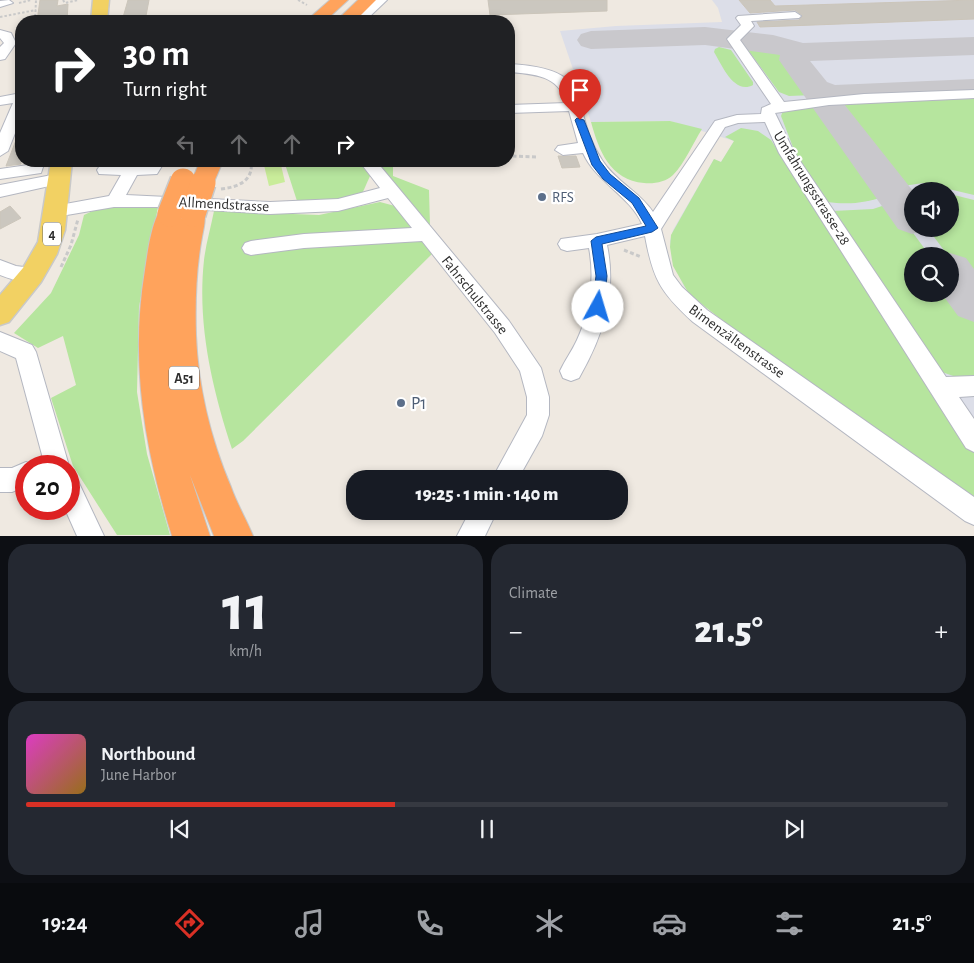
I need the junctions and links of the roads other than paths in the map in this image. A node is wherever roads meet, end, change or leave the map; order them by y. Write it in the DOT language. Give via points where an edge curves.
graph roads {
  1 [pos="88,0"];
  2 [pos="101,0"];
  3 [pos="340,0"];
  4 [pos="354,0"];
  5 [pos="368,0"];
  6 [pos="382,0"];
  7 [pos="395,0"];
  8 [pos="92,15"];
  9 [pos="101,15"];
  10 [pos="322,15"];
  11 [pos="337,15"];
  12 [pos="351,15"];
  13 [pos="365,15"];
  14 [pos="379,15"];
  15 [pos="795,16"];
  16 [pos="6,34"];
  17 [pos="0,56"];
  18 [pos="515,68"];
  19 [pos="974,94"];
  20 [pos="15,100"];
  21 [pos="0,101"];
  22 [pos="576,107"];
  23 [pos="515,109"];
  24 [pos="774,111"];
  25 [pos="15,114"];
  26 [pos="588,147"];
  27 [pos="0,150"];
  28 [pos="563,150"];
  29 [pos="36,167"];
  30 [pos="60,167"];
  31 [pos="63,167"];
  32 [pos="107,167"];
  33 [pos="153,167"];
  34 [pos="372,167"];
  35 [pos="132,170"];
  36 [pos="198,172"];
  37 [pos="0,174"];
  38 [pos="0,191"];
  39 [pos="392,191"];
  40 [pos="114,201"];
  41 [pos="55,211"];
  42 [pos="181,214"];
  43 [pos="652,228"];
  44 [pos="427,234"];
  45 [pos="567,244"];
  46 [pos="597,245"];
  47 [pos="251,248"];
  48 [pos="0,267"];
  49 [pos="33,274"];
  50 [pos="0,314"];
  51 [pos="0,341"];
  52 [pos="571,371"];
  53 [pos="974,386"];
  54 [pos="939,388"];
  55 [pos="974,440"];
  56 [pos="525,444"];
  57 [pos="49,455"];
  58 [pos="509,470"];
  59 [pos="15,479"];
  60 [pos="0,480"];
  61 [pos="974,512"];
  62 [pos="80,513"];
  63 [pos="479,520"];
  64 [pos="91,536"];
  65 [pos="192,536"];
  66 [pos="234,536"];
  67 [pos="470,536"];
  1 -- 8 [label="main road"];
  2 -- 9 [label="main road"];
  3 -- 10 [label="highway"];
  4 -- 11 [label="highway"];
  5 -- 12 [label="highway"];
  6 -- 13 [label="street"];
  7 -- 14 [label="street"];
  15 -- 24 [label="street, Umfahrungsstrasse-28" via="742,18 748,26 733,39"];
  16 -- 17 [label="street" via="10,43"];
  18 -- 22 [label="street, Bimenzältenstrasse" via="532,68 555,76 564,83"];
  19 -- 24 [label="street"];
  20 -- 21 [label="street"];
  22 -- 23 [label="street"];
  22 -- 26 [label="street, Bimenzältenstrasse"];
  24 -- 43 [label="street" via="720,124"];
  24 -- 54 [label="street, Umfahrungsstrasse-28" via="788,153"];
  25 -- 27 [label="street"];
  26 -- 28 [label="street"];
  26 -- 43 [label="street, Bimenzältenstrasse" via="600,169 635,200"];
  29 -- 37 [label="street"];
  30 -- 38 [label="street"];
  31 -- 41 [label="main road, 4"];
  32 -- 35 [label="street" via="105,170"];
  33 -- 35 [label="street" via="151,170"];
  34 -- 39 [label="street, Fahrschulstrasse"];
  35 -- 40 [label="street"];
  36 -- 42 [label="highway, A51, bridge"];
  39 -- 40 [label="street, Allmendstrasse" via="338,206 270,208"];
  39 -- 44 [label="street, Fahrschulstrasse"];
  40 -- 41 [label="street, Allmendstrasse"];
  41 -- 49 [label="main road, 4" via="47,248"];
  42 -- 65 [label="highway, A51" via="158,261 151,344 153,378 167,462"];
  42 -- 66 [label="highway, A51" via="180,348 195,432"];
  43 -- 46 [label="street"];
  43 -- 61 [label="street, Bimenzältenstrasse" via="662,272 679,297 700,316"];
  44 -- 47 [label="street" via="304,241"];
  44 -- 56 [label="street, Fahrschulstrasse" via="502,327 530,368 537,390 538,414"];
  45 -- 46 [label="street"];
  46 -- 52 [label="street" via="601,276 596,317 586,348"];
  48 -- 49 [label="street" via="15,274"];
  49 -- 50 [label="main road, 4"];
  51 -- 57 [label="street" via="24,352"];
  53 -- 54 [label="street"];
  54 -- 55 [label="street, Umfahrungsstrasse-28"];
  56 -- 58 [label="street"];
  59 -- 60 [label="street"];
  62 -- 64 [label="street"];
  63 -- 67 [label="street"];
}
